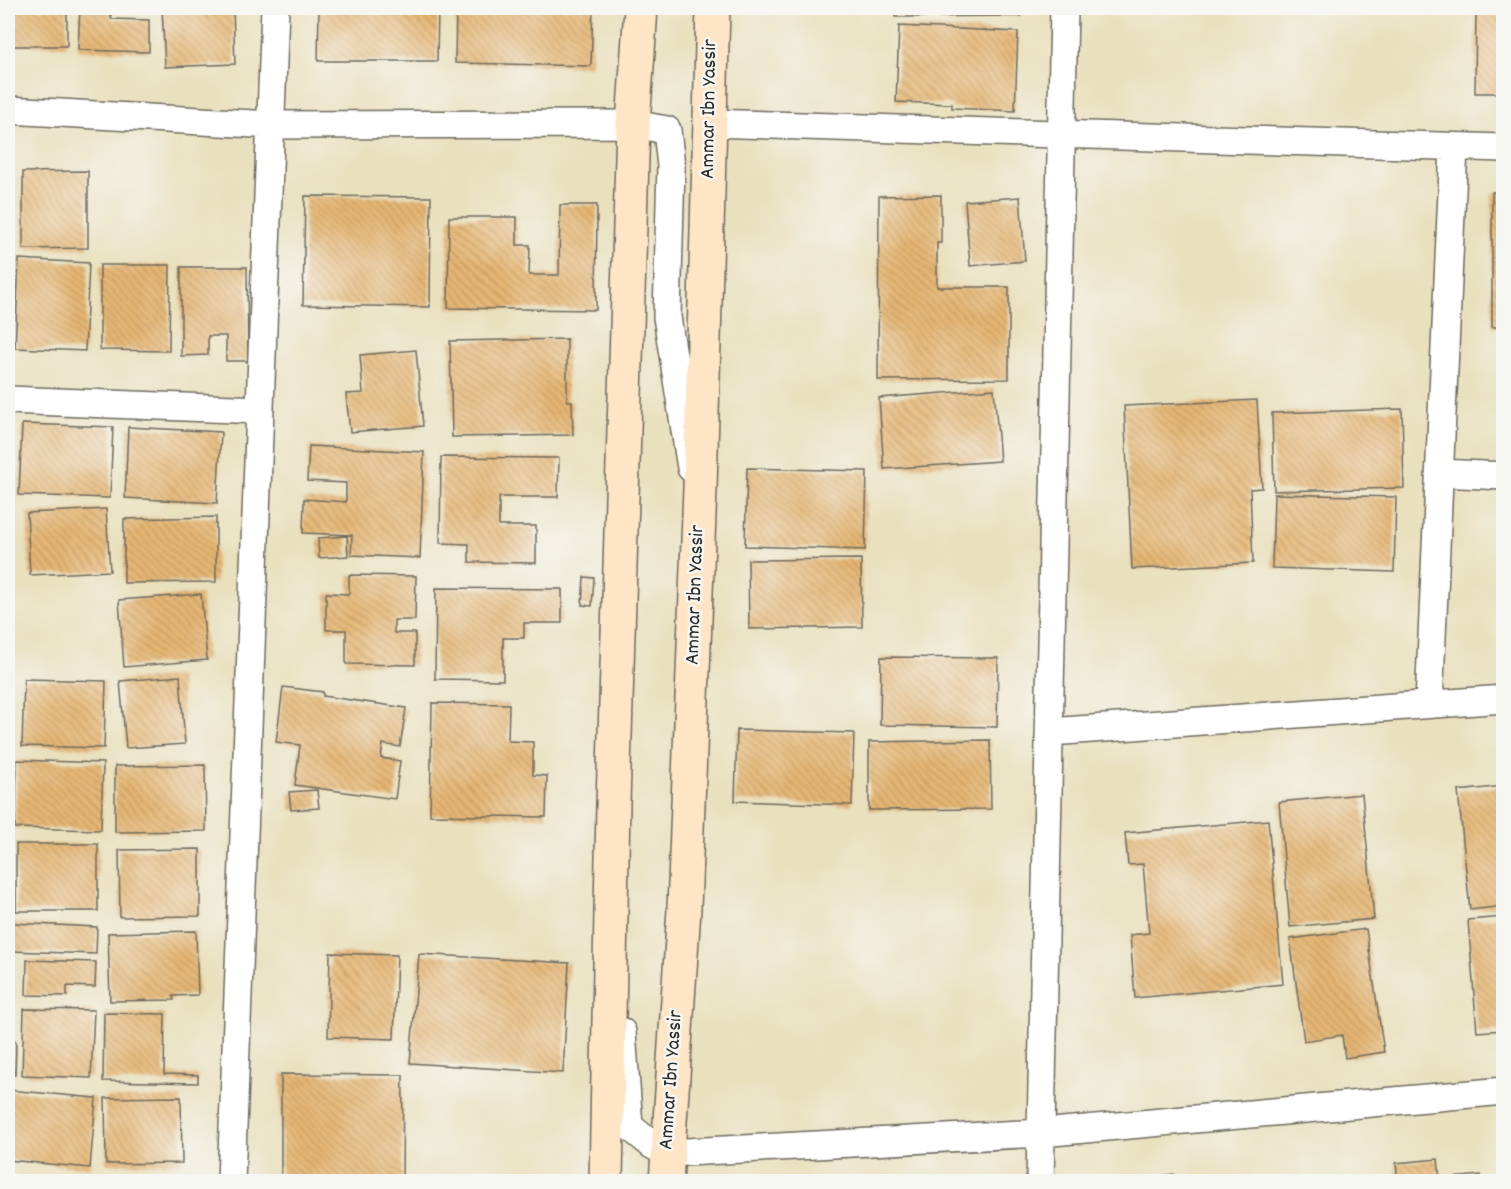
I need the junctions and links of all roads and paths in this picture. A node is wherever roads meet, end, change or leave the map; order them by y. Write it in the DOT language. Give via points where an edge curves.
graph roads {
  1 [pos="275,8"];
  2 [pos="641,8"];
  3 [pos="712,8"];
  4 [pos="1064,8"];
  5 [pos="8,110"];
  6 [pos="710,123"];
  7 [pos="633,124"];
  8 [pos="271,125"];
  9 [pos="1062,134"];
  10 [pos="1454,147"];
  11 [pos="1503,148"];
  12 [pos="8,400"];
  13 [pos="260,410"];
  14 [pos="1440,473"];
  15 [pos="1503,476"];
  16 [pos="699,518"];
  17 [pos="1503,699"];
  18 [pos="1430,704"];
  19 [pos="1050,732"];
  20 [pos="611,904"];
  21 [pos="1503,1091"];
  22 [pos="1041,1133"];
  23 [pos="666,1167"];
  24 [pos="231,1182"];
  25 [pos="606,1182"];
  26 [pos="1040,1182"];
  1 -- 8 [label="street"];
  2 -- 7 [label="street"];
  3 -- 6 [label="street, Ammar Ibn Yassir"];
  4 -- 9 [label="street"];
  5 -- 8 [label="street"];
  6 -- 9 [label="street"];
  6 -- 16 [label="street, Ammar Ibn Yassir"];
  7 -- 8 [label="street"];
  7 -- 16 [label="street" via="666,130 671,166 667,317"];
  7 -- 20 [label="street"];
  8 -- 13 [label="street"];
  9 -- 10 [label="street"];
  9 -- 19 [label="street"];
  10 -- 11 [label="street"];
  10 -- 14 [label="street"];
  12 -- 13 [label="street"];
  13 -- 24 [label="street"];
  14 -- 15 [label="street"];
  14 -- 18 [label="street"];
  16 -- 23 [label="street, Ammar Ibn Yassir" via="684,909"];
  17 -- 18 [label="street"];
  18 -- 19 [label="street"];
  19 -- 22 [label="street"];
  20 -- 23 [label="street" via="629,1126 652,1144"];
  20 -- 25 [label="street"];
  21 -- 22 [label="street"];
  22 -- 23 [label="street"];
  22 -- 26 [label="street"];
}
